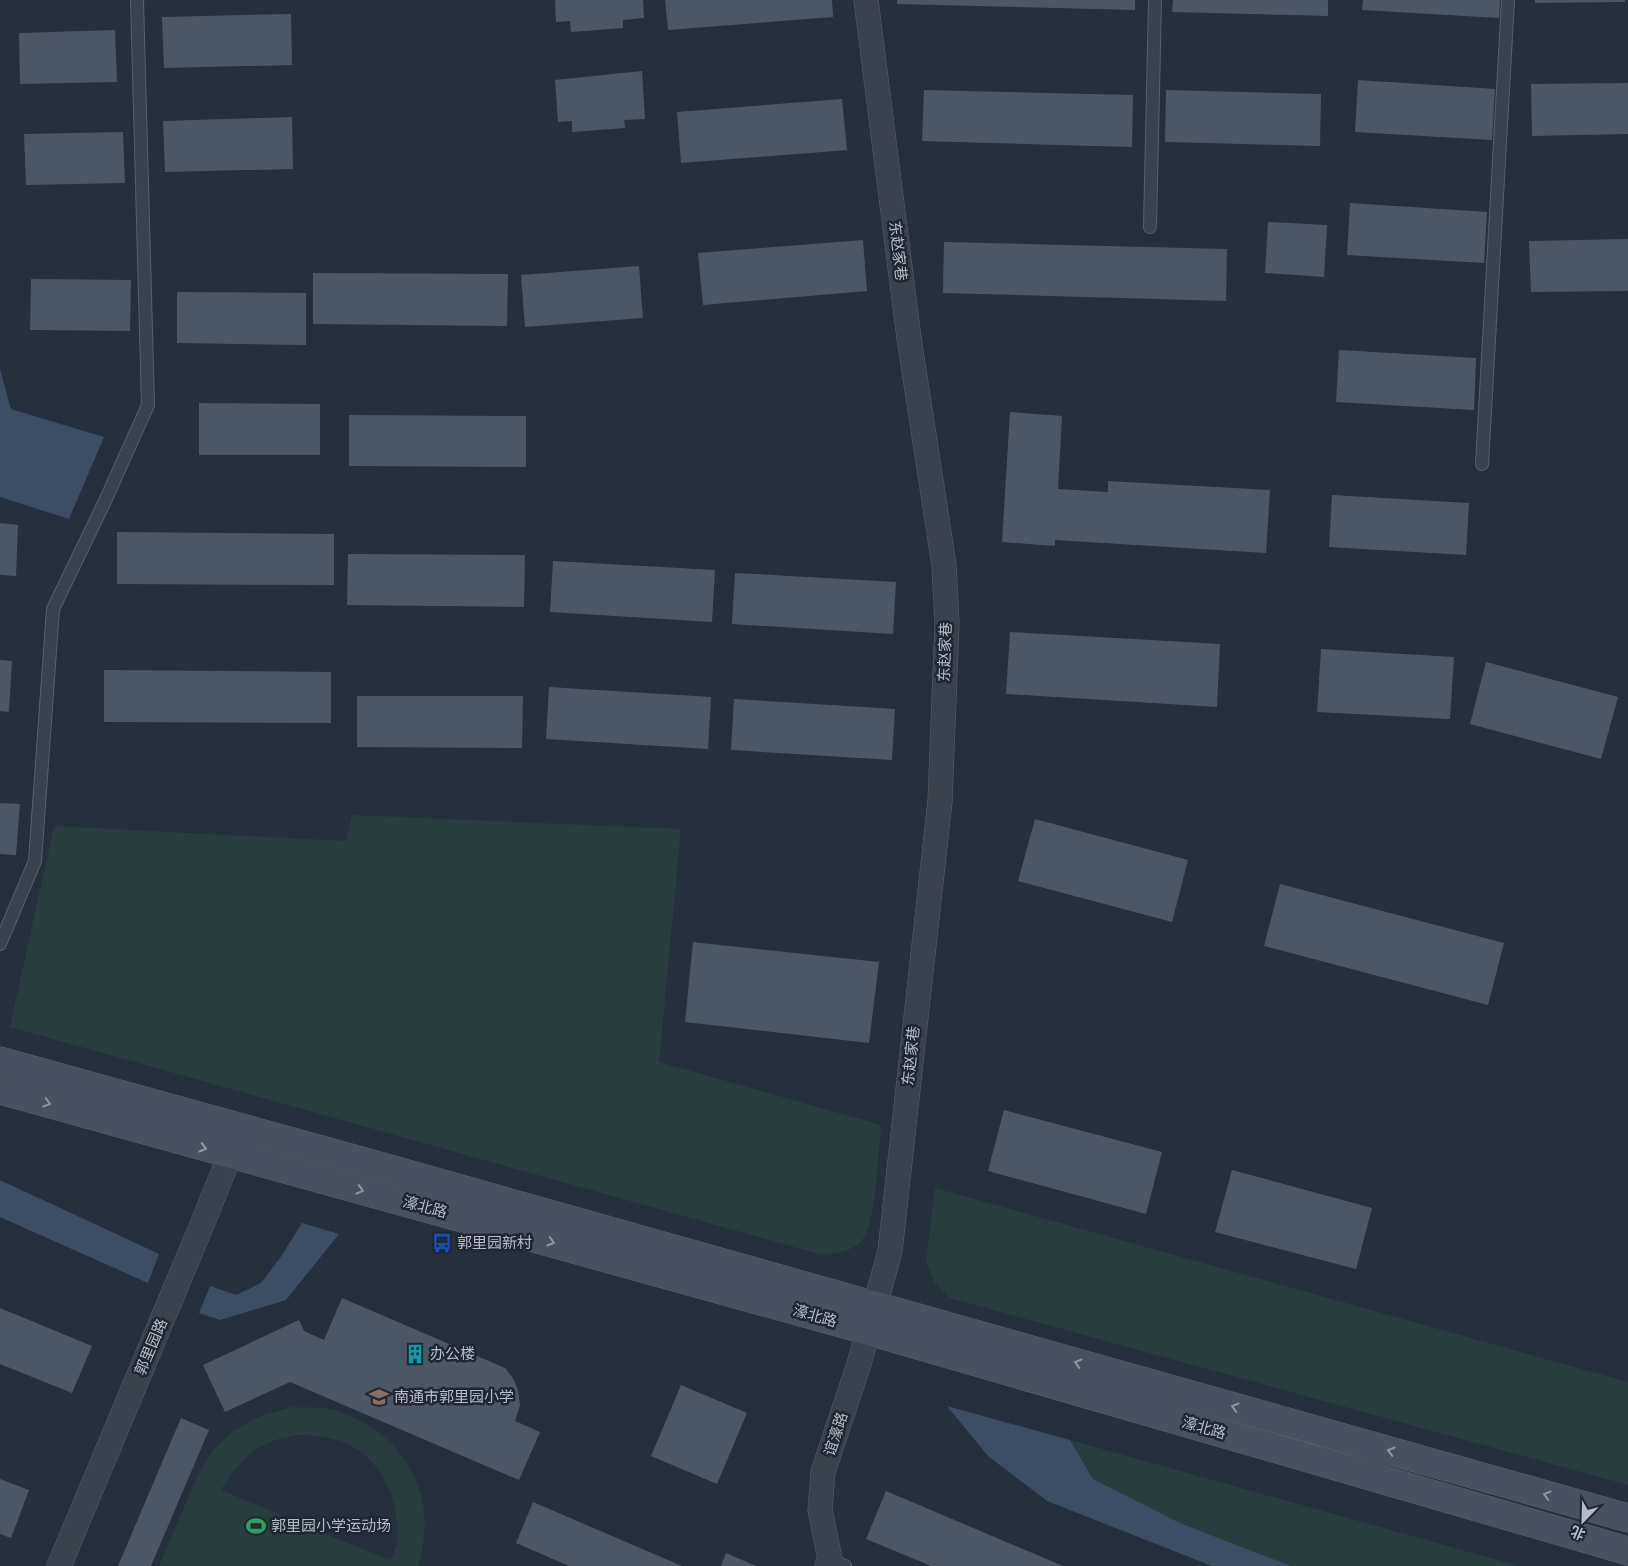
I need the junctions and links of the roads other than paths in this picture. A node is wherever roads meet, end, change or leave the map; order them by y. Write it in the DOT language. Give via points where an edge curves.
graph roads {
  1 [pos="137,0"];
  2 [pos="866,0"];
  3 [pos="1155,0"];
  4 [pos="1508,0"];
  5 [pos="1150,227"];
  6 [pos="1482,464"];
  7 [pos="0,944"];
  8 [pos="0,1061"];
  9 [pos="0,1090"];
  10 [pos="241,1128"];
  11 [pos="230,1155"];
  12 [pos="871,1318"];
  13 [pos="1628,1518"];
  14 [pos="1628,1551"];
  15 [pos="834,1564"];
  16 [pos="59,1566"];
  1 -- 7 [label="lane" via="148,405 53,609 35,862"];
  2 -- 12 [label="street, 东赵家巷" via="908,328 944,565 947,623 940,801 890,1251"];
  3 -- 5 [label="lane"];
  4 -- 6 [label="lane"];
  8 -- 10 [label="street, 濠北路"];
  9 -- 11 [label="street, 濠北路, one-way"];
  10 -- 11 [label="street, 郭里园路"];
  10 -- 12 [label="street, 濠北路"];
  11 -- 12 [label="street, 濠北路, one-way" via="471,1219"];
  11 -- 16 [label="street, 郭里园路"];
  13 -- 12 [label="street, 濠北路, one-way"];
  12 -- 14 [label="street, 濠北路"];
  12 -- 15 [label="street, 谊濠路" via="823,1472 820,1510"];
}
